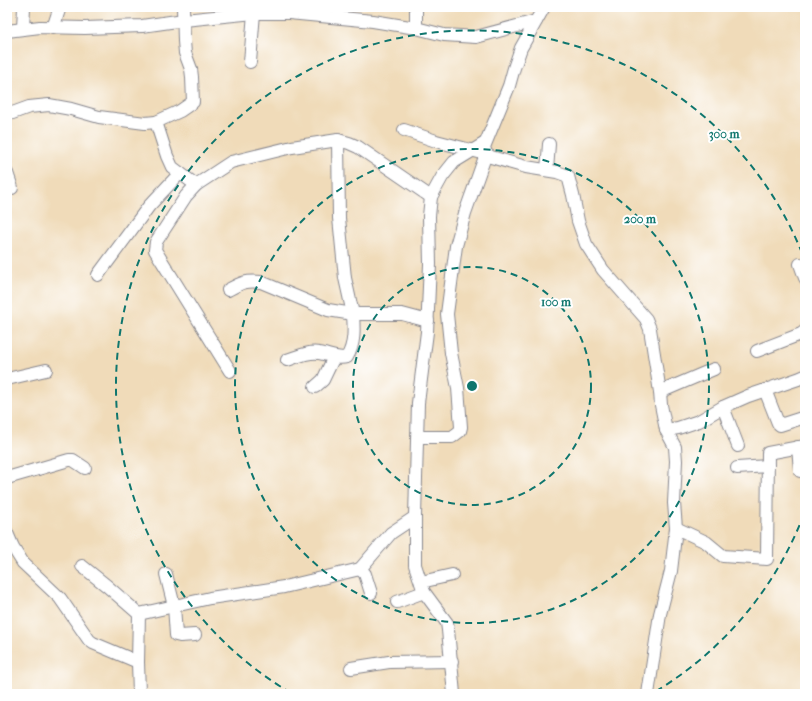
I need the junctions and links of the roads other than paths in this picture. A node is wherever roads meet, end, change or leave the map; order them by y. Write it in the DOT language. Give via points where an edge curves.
graph roads {
  1 [pos="24,7"];
  2 [pos="60,7"];
  3 [pos="183,7"];
  4 [pos="416,7"];
  5 [pos="543,8"];
  6 [pos="254,12"];
  7 [pos="184,20"];
  8 [pos="536,21"];
  9 [pos="53,28"];
  10 [pos="416,28"];
  11 [pos="24,29"];
  12 [pos="7,31"];
  13 [pos="250,62"];
  14 [pos="7,115"];
  15 [pos="156,122"];
  16 [pos="404,130"];
  17 [pos="338,140"];
  18 [pos="549,144"];
  19 [pos="486,148"];
  20 [pos="473,151"];
  21 [pos="547,170"];
  22 [pos="7,173"];
  23 [pos="180,173"];
  24 [pos="196,185"];
  25 [pos="12,188"];
  26 [pos="431,197"];
  27 [pos="800,264"];
  28 [pos="98,275"];
  29 [pos="805,278"];
  30 [pos="228,290"];
  31 [pos="353,314"];
  32 [pos="428,320"];
  33 [pos="805,331"];
  34 [pos="757,351"];
  35 [pos="334,357"];
  36 [pos="287,360"];
  37 [pos="714,369"];
  38 [pos="46,370"];
  39 [pos="230,370"];
  40 [pos="805,376"];
  41 [pos="7,379"];
  42 [pos="316,387"];
  43 [pos="764,390"];
  44 [pos="660,392"];
  45 [pos="723,407"];
  46 [pos="805,418"];
  47 [pos="666,430"];
  48 [pos="418,437"];
  49 [pos="738,446"];
  50 [pos="801,447"];
  51 [pos="768,466"];
  52 [pos="86,468"];
  53 [pos="737,468"];
  54 [pos="800,471"];
  55 [pos="7,478"];
  56 [pos="415,516"];
  57 [pos="676,528"];
  58 [pos="8,536"];
  59 [pos="82,566"];
  60 [pos="360,569"];
  61 [pos="166,574"];
  62 [pos="452,575"];
  63 [pos="422,587"];
  64 [pos="371,593"];
  65 [pos="397,602"];
  66 [pos="174,606"];
  67 [pos="139,614"];
  68 [pos="195,636"];
  69 [pos="452,661"];
  70 [pos="138,662"];
  71 [pos="351,668"];
  72 [pos="138,694"];
  73 [pos="454,694"];
  74 [pos="648,694"];
  1 -- 11 [label="street"];
  2 -- 9 [label="street"];
  3 -- 7 [label="street"];
  4 -- 10 [label="street"];
  5 -- 8 [label="street"];
  6 -- 7 [label="street"];
  6 -- 10 [label="street" via="373,20"];
  6 -- 13 [label="street"];
  7 -- 9 [label="street" via="142,26"];
  7 -- 15 [label="street" via="185,53 191,69 194,100 186,107"];
  8 -- 10 [label="street" via="476,37 444,35"];
  8 -- 19 [label="street" via="521,48"];
  9 -- 11 [label="street"];
  11 -- 12 [label="street"];
  14 -- 15 [label="street" via="29,107 49,105 133,123"];
  15 -- 23 [label="street" via="172,167"];
  16 -- 20 [label="street"];
  17 -- 24 [label="street" via="292,146 231,162"];
  17 -- 26 [label="street" via="358,147"];
  17 -- 31 [label="street" via="339,218 345,278"];
  18 -- 21 [label="street"];
  19 -- 20 [label="street"];
  19 -- 21 [label="street" via="491,157"];
  19 -- 48 [label="street" via="456,246 447,314 458,388 460,432 452,437"];
  20 -- 26 [label="street" via="454,162"];
  21 -- 44 [label="street" via="568,176 586,244 603,270 646,319"];
  22 -- 25 [label="street"];
  23 -- 24 [label="street"];
  23 -- 28 [label="street" via="149,206"];
  24 -- 39 [label="street" via="156,242 155,250"];
  26 -- 32 [label="street"];
  27 -- 29 [label="street"];
  30 -- 31 [label="street" via="244,281 261,282 328,310"];
  31 -- 32 [label="street" via="402,314"];
  31 -- 35 [label="street" via="354,332 349,353 346,358"];
  32 -- 48 [label="street" via="418,403"];
  33 -- 34 [label="street"];
  35 -- 36 [label="street" via="318,352"];
  35 -- 42 [label="street" via="323,380"];
  37 -- 44 [label="street"];
  38 -- 41 [label="street"];
  40 -- 43 [label="street"];
  43 -- 45 [label="street"];
  43 -- 46 [label="street" via="778,423 783,425"];
  44 -- 47 [label="street"];
  45 -- 47 [label="street" via="699,421"];
  45 -- 49 [label="street"];
  47 -- 57 [label="street" via="675,447"];
  48 -- 56 [label="street"];
  50 -- 51 [label="street" via="768,453"];
  50 -- 54 [label="street"];
  51 -- 53 [label="street"];
  51 -- 57 [label="street" via="767,558 723,556 706,542"];
  52 -- 55 [label="street" via="74,460 69,460"];
  56 -- 60 [label="street" via="391,532"];
  56 -- 63 [label="street" via="415,565"];
  57 -- 74 [label="street" via="671,571 659,620"];
  58 -- 70 [label="street" via="23,563 60,598 93,643"];
  59 -- 67 [label="street"];
  60 -- 64 [label="street" via="365,574"];
  60 -- 66 [label="street" via="284,587"];
  61 -- 66 [label="street"];
  62 -- 63 [label="street"];
  63 -- 65 [label="street"];
  63 -- 69 [label="street" via="446,623"];
  66 -- 67 [label="street"];
  66 -- 68 [label="street" via="176,634"];
  67 -- 70 [label="street"];
  69 -- 71 [label="street" via="389,662"];
  69 -- 73 [label="street"];
  70 -- 72 [label="street"];
}
